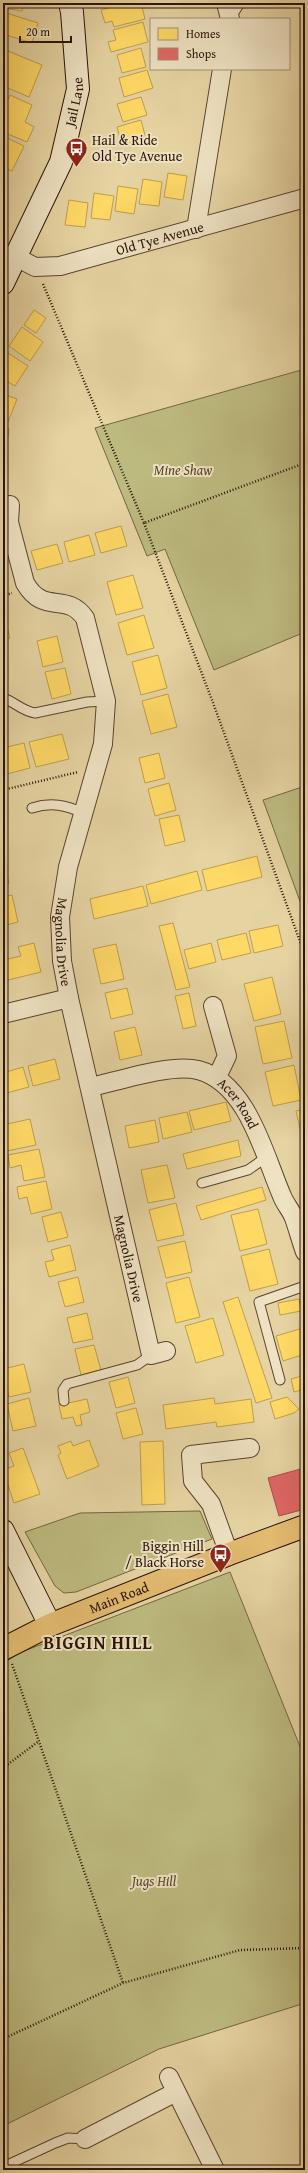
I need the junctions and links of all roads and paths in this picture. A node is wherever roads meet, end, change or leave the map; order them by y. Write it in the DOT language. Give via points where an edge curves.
graph roads {
  1 [pos="70,3"];
  2 [pos="240,3"];
  3 [pos="229,13"];
  4 [pos="222,70"];
  5 [pos="305,198"];
  6 [pos="196,229"];
  7 [pos="16,256"];
  8 [pos="35,267"];
  9 [pos="3,283"];
  10 [pos="305,463"];
  11 [pos="10,505"];
  12 [pos="144,523"];
  13 [pos="3,698"];
  14 [pos="106,701"];
  15 [pos="96,767"];
  16 [pos="3,790"];
  17 [pos="32,808"];
  18 [pos="83,813"];
  19 [pos="305,955"];
  20 [pos="69,998"];
  21 [pos="213,1006"];
  22 [pos="3,1014"];
  23 [pos="217,1077"];
  24 [pos="91,1088"];
  25 [pos="268,1156"];
  26 [pos="202,1183"];
  27 [pos="305,1252"];
  28 [pos="305,1286"];
  29 [pos="159,1353"];
  30 [pos="280,1380"];
  31 [pos="64,1401"];
  32 [pos="250,1448"];
  33 [pos="303,1530"];
  34 [pos="3,1531"];
  35 [pos="229,1554"];
  36 [pos="50,1625"];
  37 [pos="5,1648"];
  38 [pos="39,1741"];
  39 [pos="3,1768"];
  40 [pos="305,1948"];
  41 [pos="123,1983"];
  42 [pos="3,2039"];
  43 [pos="85,2139"];
  44 [pos="3,2167"];
  45 [pos="215,2170"];
  1 -- 7 [label="street, Jail Lane" via="78,89 61,162"];
  2 -- 3 [label="lane"];
  4 -- 6 [label="street"];
  5 -- 6 [label="street, Old Tye Avenue"];
  6 -- 8 [label="street, Old Tye Avenue" via="60,266"];
  7 -- 8 [label="street"];
  7 -- 9 [label="street, Jail Lane"];
  8 -- 12 [label="path"];
  10 -- 12 [label="path"];
  11 -- 14 [label="street, Magnolia Drive" via="9,522 25,583 30,592 41,601 68,604 85,618"];
  12 -- 19 [label="path"];
  13 -- 14 [label="lane" via="27,712 34,713 87,702"];
  14 -- 15 [label="street, Magnolia Drive" via="103,744"];
  15 -- 16 [label="path"];
  15 -- 18 [label="street, Magnolia Drive"];
  17 -- 18 [label="lane" via="55,804 69,806"];
  18 -- 20 [label="street, Magnolia Drive" via="68,867 60,917 62,961"];
  20 -- 22 [label="street"];
  20 -- 24 [label="street, Magnolia Drive"];
  21 -- 23 [label="street" via="227,1056"];
  23 -- 24 [label="street, Acer Road" via="197,1069 175,1068"];
  23 -- 25 [label="street, Acer Road" via="239,1099"];
  24 -- 29 [label="street, Magnolia Drive"];
  25 -- 26 [label="lane" via="248,1170"];
  25 -- 27 [label="street, Acer Road" via="282,1197 294,1217"];
  28 -- 30 [label="lane" via="259,1302"];
  29 -- 31 [label="lane" via="137,1365 67,1384 63,1390"];
  32 -- 35 [label="street" via="191,1455 193,1481 211,1504"];
  33 -- 35 [label="main road, Main Road"];
  34 -- 36 [label="street"];
  35 -- 36 [label="main road, Main Road"];
  36 -- 37 [label="main road, Main Road"];
  37 -- 38 [label="path"];
  38 -- 39 [label="path"];
  38 -- 41 [label="path"];
  40 -- 41 [label="path" via="240,1950"];
  41 -- 42 [label="path"];
  43 -- 44 [label="lane" via="68,2138"];
  43 -- 45 [label="street" via="172,2084"];
}
